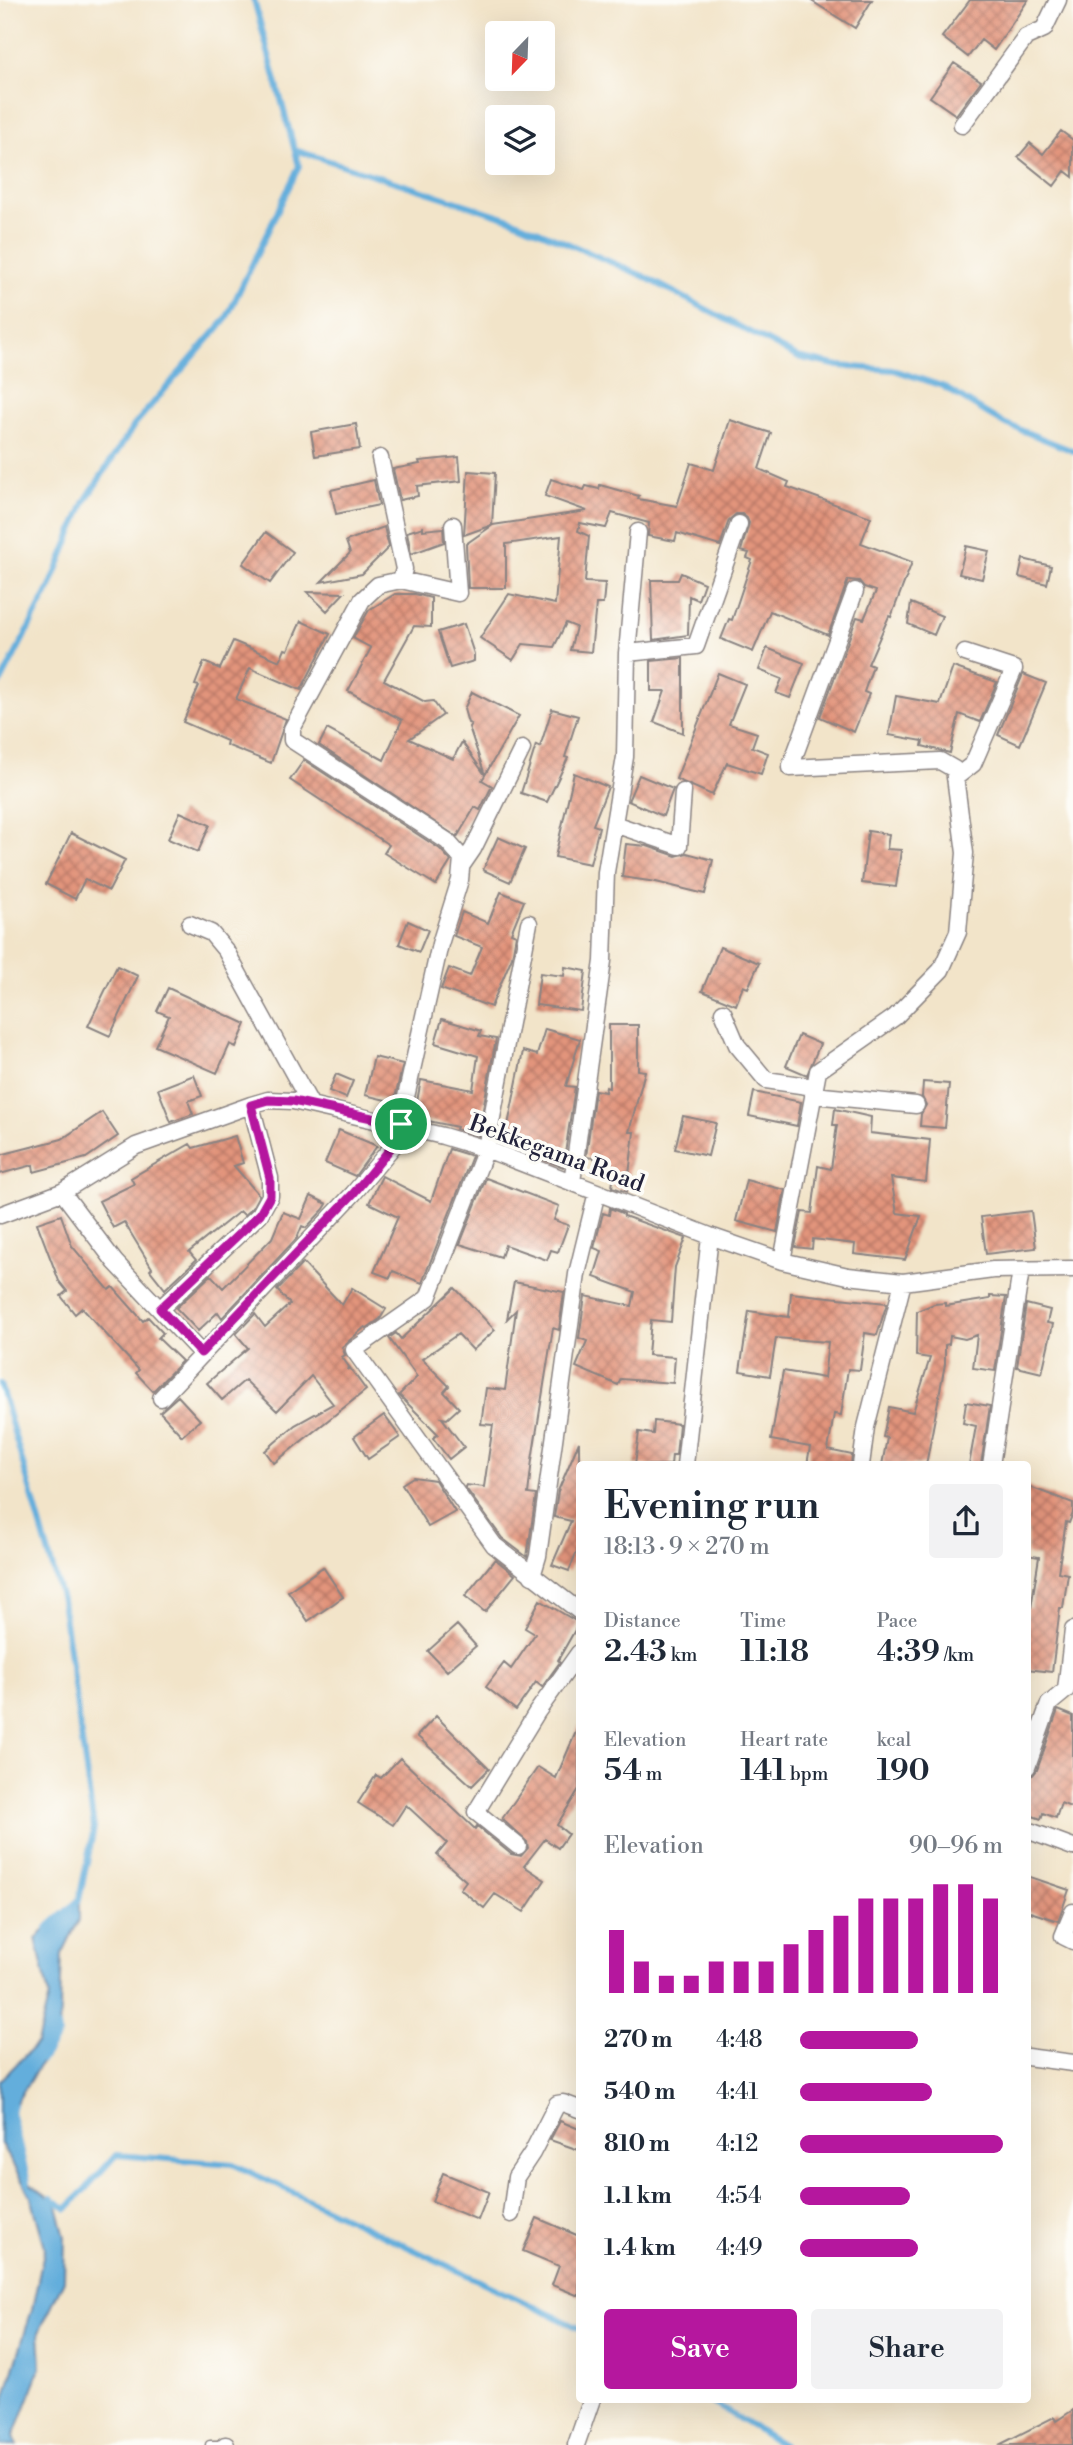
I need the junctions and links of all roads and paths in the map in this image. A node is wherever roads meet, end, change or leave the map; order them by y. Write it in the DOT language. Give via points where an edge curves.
graph roads {
  1 [pos="1058,0"];
  2 [pos="962,125"];
  3 [pos="380,458"];
  4 [pos="739,524"];
  5 [pos="453,525"];
  6 [pos="638,532"];
  7 [pos="401,580"];
  8 [pos="855,591"];
  9 [pos="627,653"];
  10 [pos="965,653"];
  11 [pos="522,749"];
  12 [pos="956,778"];
  13 [pos="683,792"];
  14 [pos="614,824"];
  15 [pos="462,865"];
  16 [pos="529,923"];
  17 [pos="190,924"];
  18 [pos="723,1012"];
  19 [pos="814,1091"];
  20 [pos="251,1105"];
  21 [pos="311,1105"];
  22 [pos="916,1105"];
  23 [pos="405,1125"];
  24 [pos="486,1149"];
  25 [pos="572,1182"];
  26 [pos="62,1192"];
  27 [pos="597,1192"];
  28 [pos="0,1214"];
  29 [pos="710,1236"];
  30 [pos="782,1261"];
  31 [pos="1073,1269"];
  32 [pos="1021,1270"];
  33 [pos="903,1282"];
  34 [pos="160,1309"];
  35 [pos="201,1353"];
  36 [pos="160,1398"];
  37 [pos="685,1461"];
  38 [pos="862,1461"];
  39 [pos="992,1461"];
  40 [pos="532,1576"];
  41 [pos="576,1609"];
  42 [pos="1073,1630"];
  43 [pos="576,1657"];
  44 [pos="1031,1755"];
  45 [pos="1031,1831"];
  46 [pos="517,1846"];
  47 [pos="1073,1847"];
  48 [pos="1073,1912"];
  49 [pos="1073,1941"];
  50 [pos="1031,2058"];
  51 [pos="1073,2063"];
  52 [pos="576,2108"];
  53 [pos="511,2214"];
  54 [pos="591,2403"];
  55 [pos="210,2445"];
  56 [pos="226,2445"];
  57 [pos="576,2445"];
  1 -- 2 [label="street" via="1044,29 1026,37"];
  3 -- 7 [label="street" via="404,569"];
  4 -- 9 [label="street" via="695,646"];
  5 -- 7 [label="street" via="458,593"];
  6 -- 9 [label="street"];
  7 -- 15 [label="street" via="378,585 362,600 292,729 292,740 447,841 462,858"];
  8 -- 12 [label="street" via="790,768 940,761 954,769"];
  9 -- 14 [label="street" via="625,757"];
  10 -- 12 [label="street" via="1014,669 973,764"];
  11 -- 15 [label="street"];
  12 -- 19 [label="street" via="965,853 958,932 941,970 895,1017 818,1071"];
  13 -- 14 [label="street" via="679,846"];
  14 -- 25 [label="street" via="606,872 603,961"];
  15 -- 23 [label="street" via="440,944"];
  16 -- 24 [label="street"];
  17 -- 21 [label="street" via="211,933 226,951"];
  18 -- 19 [label="street" via="737,1045 766,1080"];
  19 -- 22 [label="street"];
  19 -- 30 [label="street"];
  20 -- 21 [label="street, Bekkegama Road" via="268,1100"];
  20 -- 26 [label="street, Bekkegama Road" via="136,1146"];
  20 -- 34 [label="street" via="270,1178 270,1196 260,1214"];
  21 -- 23 [label="street, Bekkegama Road"];
  23 -- 24 [label="street, Bekkegama Road"];
  23 -- 35 [label="street" via="353,1194"];
  24 -- 25 [label="street, Bekkegama Road"];
  24 -- 40 [label="street" via="428,1298 354,1350 494,1545"];
  25 -- 27 [label="street, Bekkegama Road"];
  26 -- 28 [label="street, Bekkegama Road"];
  26 -- 34 [label="street" via="115,1262"];
  27 -- 29 [label="street, Bekkegama Road"];
  27 -- 40 [label="street" via="576,1274"];
  29 -- 30 [label="street, Bekkegama Road"];
  29 -- 37 [label="street"];
  30 -- 33 [label="street, Bekkegama Road"];
  31 -- 32 [label="street, Bekkegama Road"];
  32 -- 33 [label="street, Bekkegama Road"];
  32 -- 39 [label="street"];
  33 -- 38 [label="street"];
  34 -- 35 [label="street"];
  35 -- 36 [label="street"];
  40 -- 41 [label="street"];
  42 -- 44 [label="street" via="1066,1690 1049,1704"];
  43 -- 46 [label="street" via="476,1812"];
  45 -- 47 [label="street"];
  48 -- 49 [label="street" via="1063,1936"];
  50 -- 51 [label="street"];
  52 -- 53 [label="street" via="557,2104 516,2178"];
  54 -- 57 [label="street"];
  55 -- 56 [label="lane"];
}
